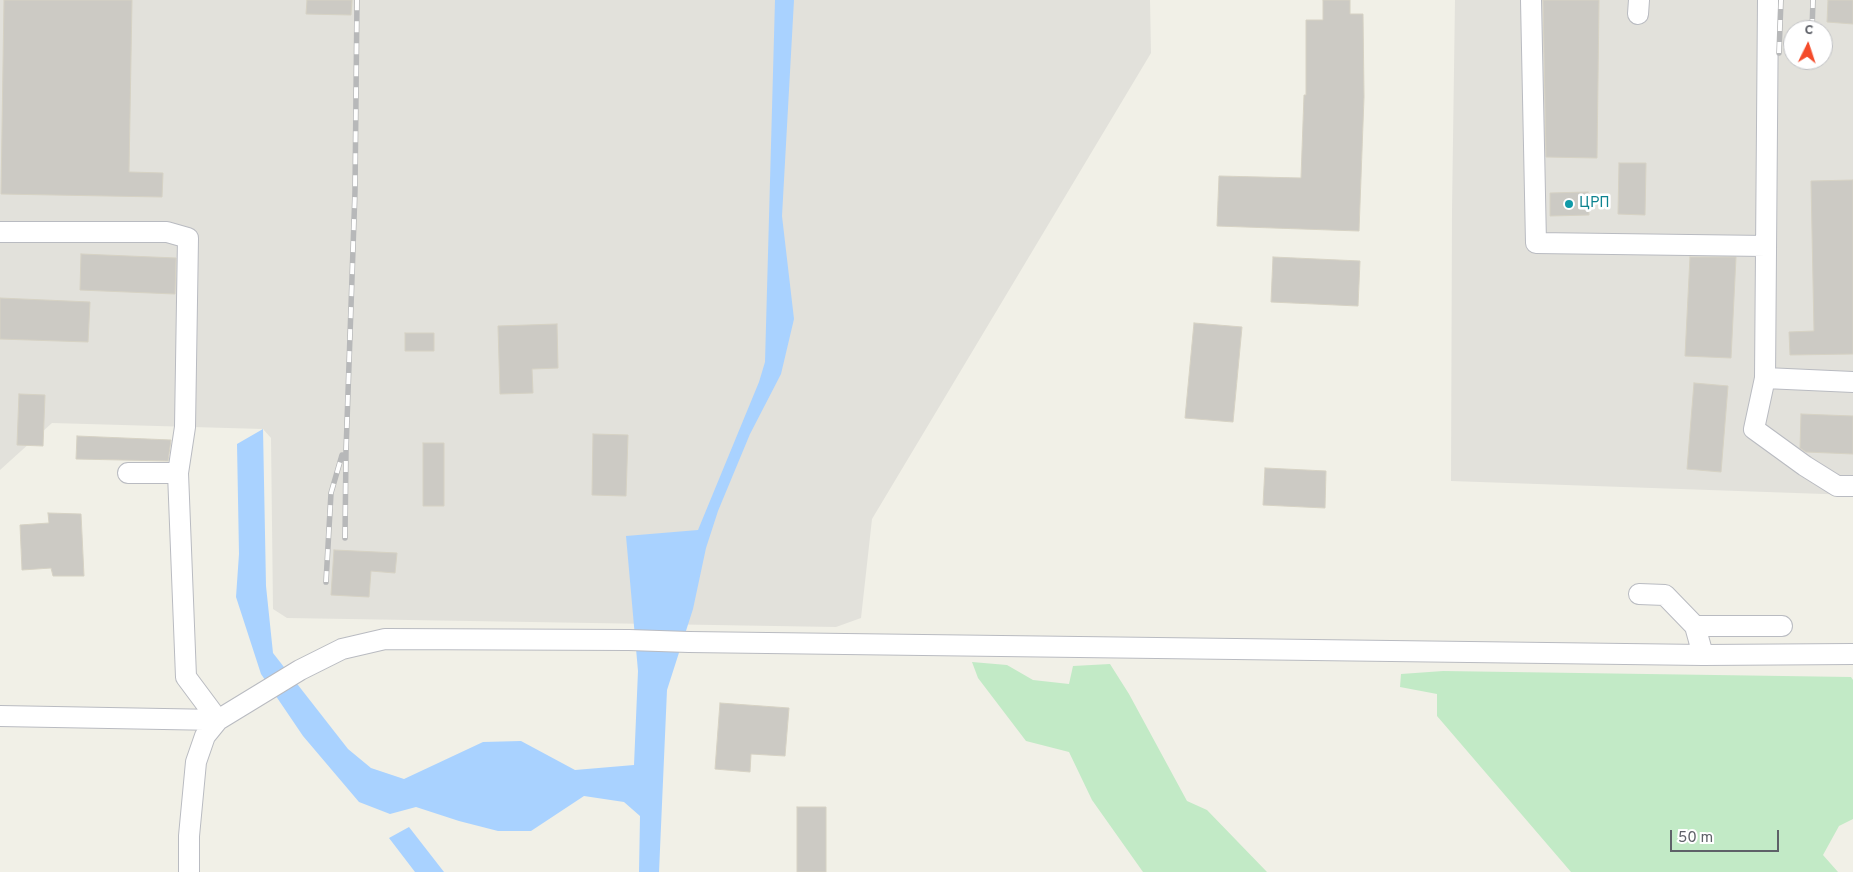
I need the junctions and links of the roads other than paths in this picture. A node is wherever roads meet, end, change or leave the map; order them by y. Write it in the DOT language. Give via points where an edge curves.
graph roads {
  1 [pos="1532,0"];
  2 [pos="1768,0"];
  3 [pos="0,232"];
  4 [pos="1766,246"];
  5 [pos="1765,378"];
  6 [pos="1853,382"];
  7 [pos="128,473"];
  8 [pos="178,473"];
  9 [pos="1853,486"];
  10 [pos="1638,594"];
  11 [pos="1695,626"];
  12 [pos="1782,626"];
  13 [pos="1853,654"];
  14 [pos="1703,655"];
  15 [pos="0,716"];
  16 [pos="218,720"];
  17 [pos="189,872"];
  1 -- 4 [label="street" via="1536,243"];
  2 -- 4 [label="street"];
  3 -- 8 [label="street" via="167,232 188,238 185,427"];
  4 -- 5 [label="street"];
  5 -- 6 [label="street"];
  5 -- 9 [label="street" via="1754,429 1837,486"];
  7 -- 8 [label="street"];
  8 -- 16 [label="street" via="186,677"];
  10 -- 11 [label="street" via="1665,595"];
  11 -- 12 [label="street"];
  11 -- 14 [label="street"];
  13 -- 14 [label="street"];
  14 -- 16 [label="street" via="385,639 342,649 300,670"];
  15 -- 16 [label="street"];
  16 -- 17 [label="street" via="204,736 196,762"];
}
